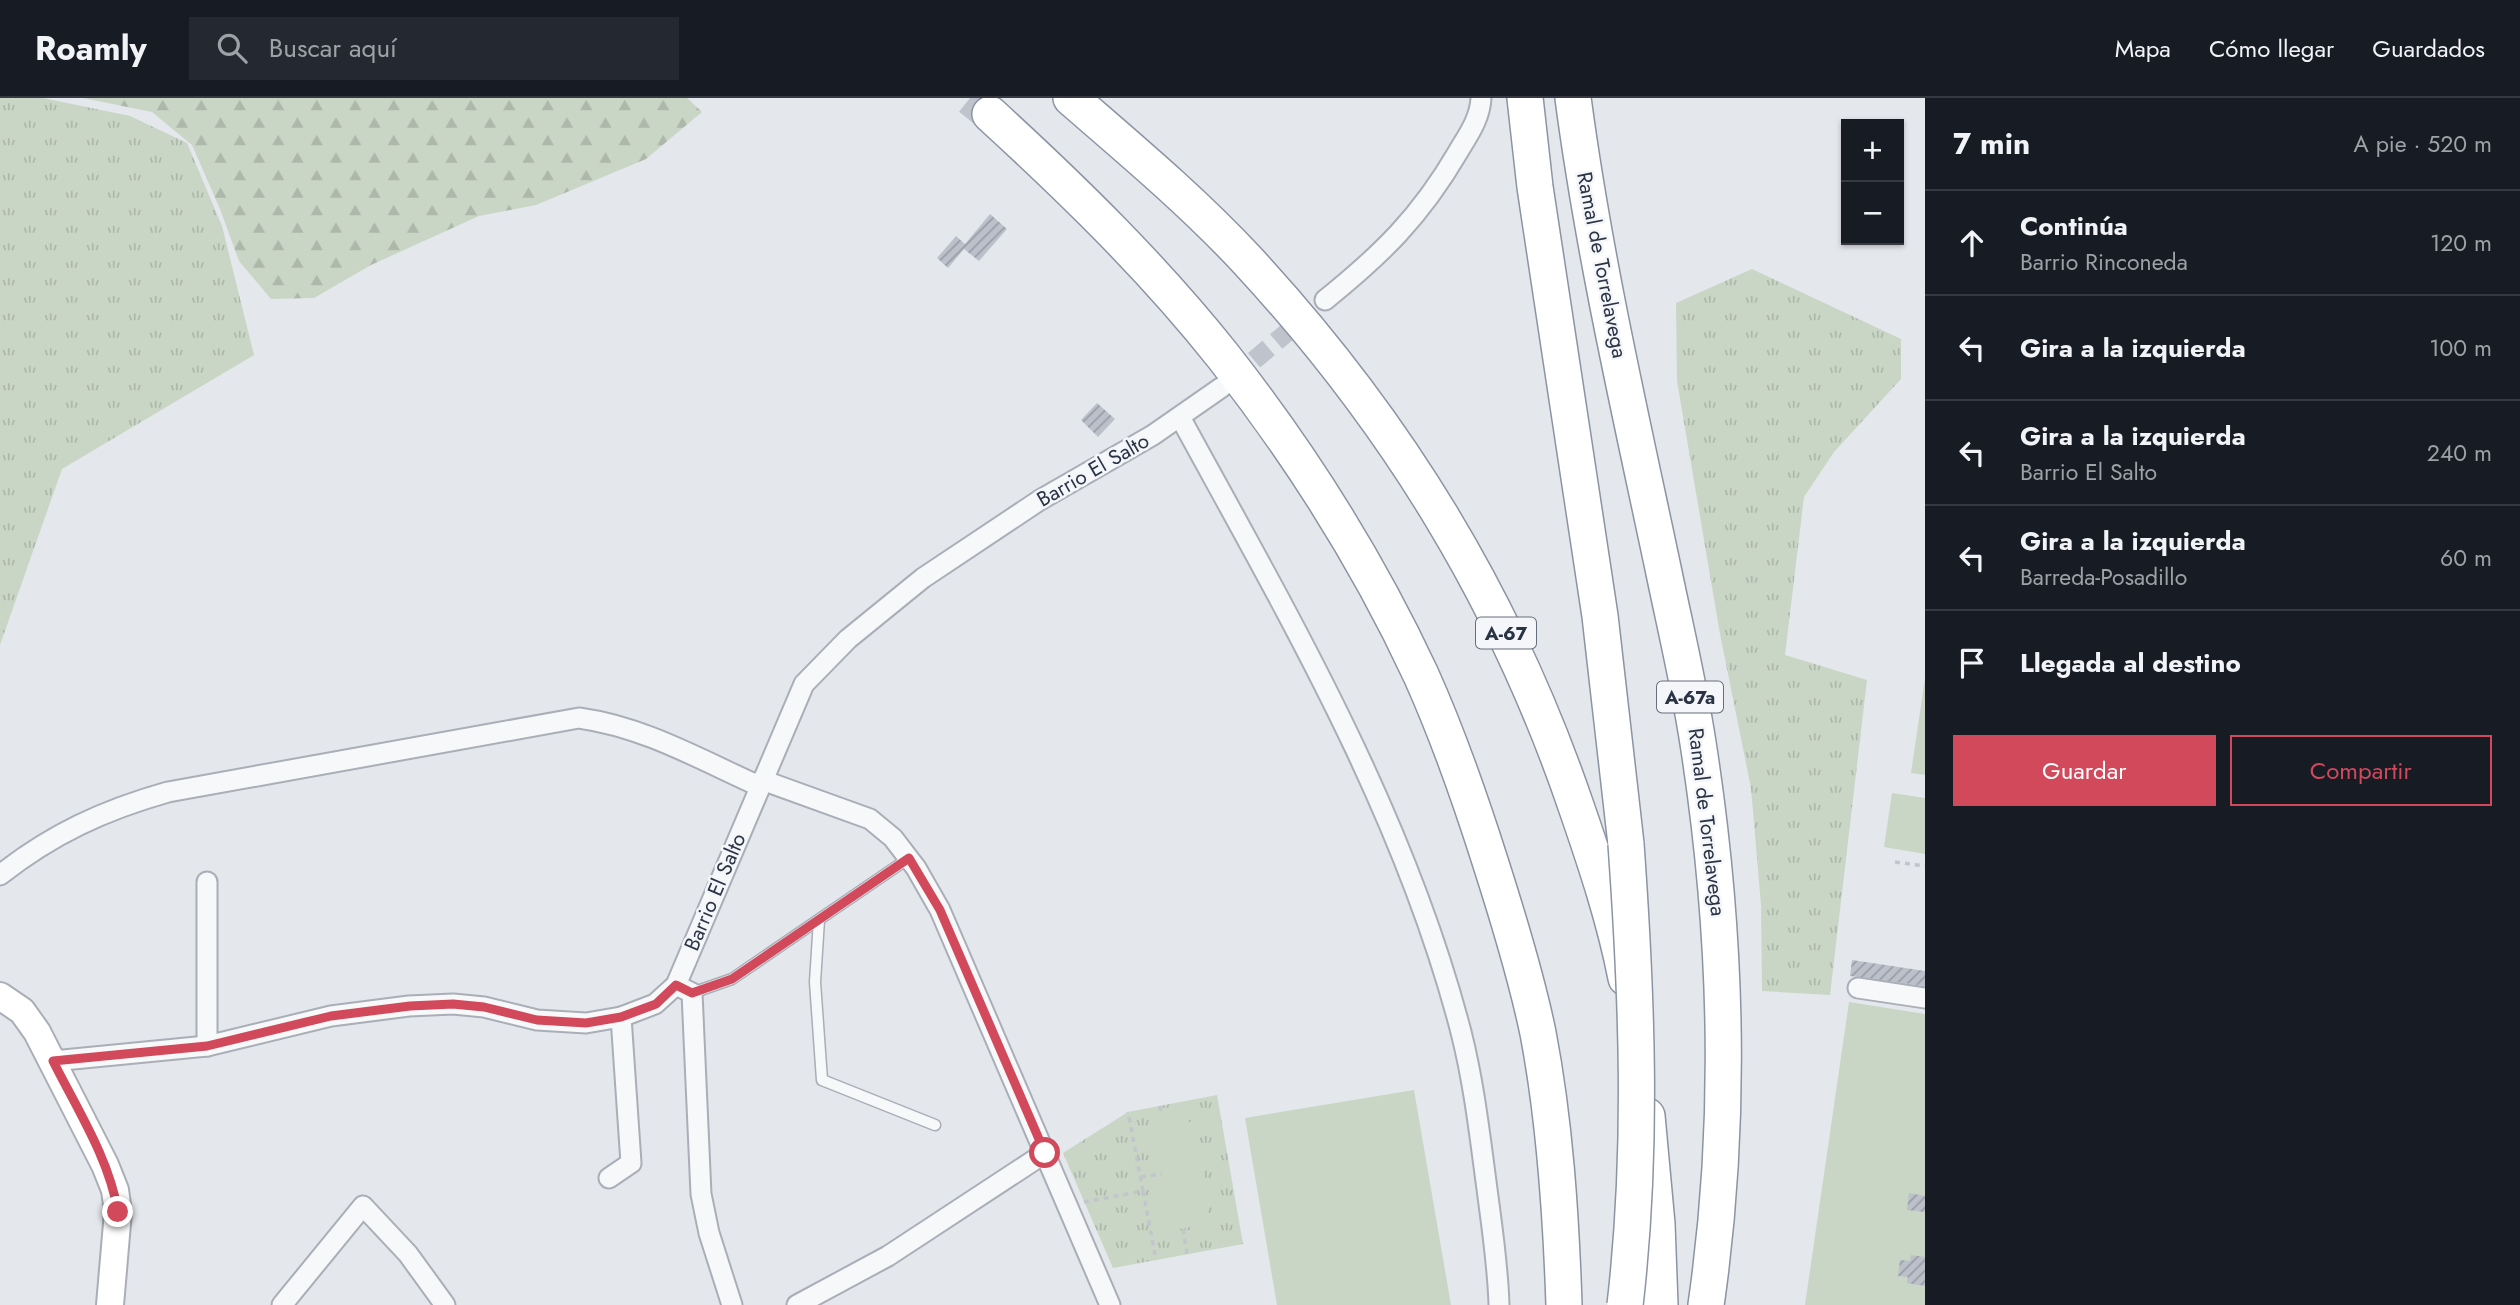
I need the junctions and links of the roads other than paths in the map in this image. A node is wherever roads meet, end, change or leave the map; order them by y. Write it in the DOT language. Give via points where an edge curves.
graph roads {
  1 [pos="1070,98"];
  2 [pos="1482,98"];
  3 [pos="1525,98"];
  4 [pos="1573,98"];
  5 [pos="990,114"];
  6 [pos="1325,300"];
  7 [pos="1222,387"];
  8 [pos="1180,417"];
  9 [pos="760,783"];
  10 [pos="909,858"];
  11 [pos="0,875"];
  12 [pos="207,882"];
  13 [pos="819,920"];
  14 [pos="1858,988"];
  15 [pos="684,989"];
  16 [pos="0,996"];
  17 [pos="1925,998"];
  18 [pos="621,1017"];
  19 [pos="207,1046"];
  20 [pos="53,1061"];
  21 [pos="935,1125"];
  22 [pos="1045,1153"];
  23 [pos="609,1178"];
  24 [pos="110,1305"];
  25 [pos="282,1305"];
  26 [pos="444,1305"];
  27 [pos="732,1305"];
  28 [pos="797,1305"];
  29 [pos="1110,1305"];
  30 [pos="1499,1305"];
  31 [pos="1564,1305"];
  32 [pos="1625,1305"];
  33 [pos="1660,1305"];
  34 [pos="1706,1305"];
  1 -- 33 [label="highway, A-67" via="1191,205 1311,333 1426,489 1499,618 1563,768 1624,970 1652,1155"];
  2 -- 6 [label="street" via="1476,121 1420,209 1388,247"];
  3 -- 32 [label="highway, bridge" via="1600,616 1626,844 1637,1069 1635,1187"];
  4 -- 34 [label="highway, Ramal de Torrelavega / A-67a" via="1614,331 1698,740 1714,864 1724,1062 1718,1199"];
  5 -- 31 [label="highway" via="1127,245 1222,355 1328,504 1421,676 1476,818 1537,1030 1553,1138"];
  7 -- 8 [label="street, Barrio El Salto"];
  8 -- 9 [label="street, Barrio El Salto" via="1040,500 934,571 848,639 804,684"];
  8 -- 30 [label="street" via="1314,663 1372,783 1427,922 1462,1035"];
  9 -- 10 [label="street" via="870,820"];
  9 -- 11 [label="street" via="636,730 579,718 168,792 81,823 32,849"];
  9 -- 15 [label="street, Barrio El Salto"];
  10 -- 13 [label="lane"];
  10 -- 22 [label="street" via="940,910"];
  12 -- 19 [label="street"];
  13 -- 15 [label="lane" via="732,979"];
  13 -- 21 [label="lane" via="816,982 822,1080"];
  14 -- 17 [label="street"];
  15 -- 18 [label="street, Barrio El Salto"];
  15 -- 27 [label="street" via="701,1194"];
  16 -- 20 [label="street" via="22,1011"];
  18 -- 19 [label="street, Barrio El Salto" via="586,1023 537,1020 453,1004 410,1006 331,1016"];
  18 -- 23 [label="street" via="631,1163"];
  19 -- 20 [label="street, Barrio El Salto"];
  20 -- 24 [label="street" via="114,1190 118,1212"];
  22 -- 28 [label="street" via="888,1256"];
  22 -- 29 [label="street"];
  25 -- 26 [label="street" via="363,1206 408,1254"];
}
